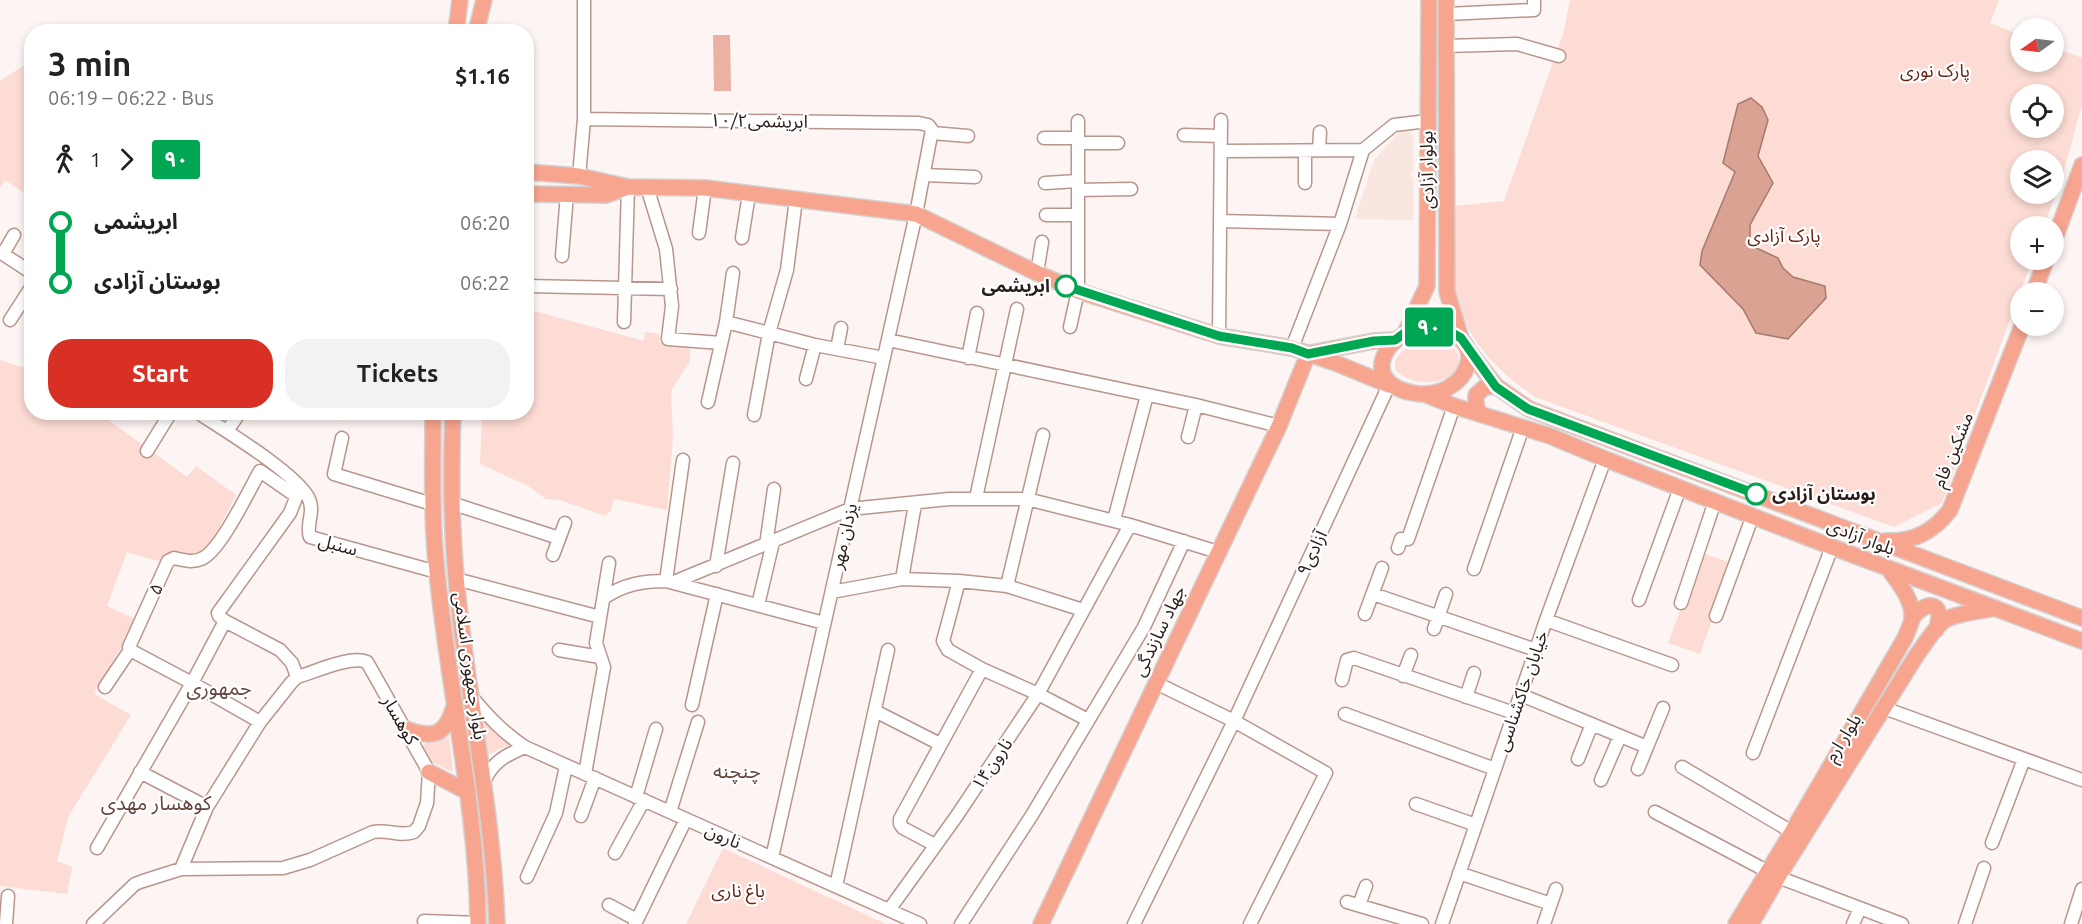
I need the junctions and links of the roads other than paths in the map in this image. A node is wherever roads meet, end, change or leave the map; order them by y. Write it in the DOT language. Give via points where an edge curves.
graph roads {
  1 [pos="460,0"];
  2 [pos="484,0"];
  3 [pos="584,0"];
  4 [pos="1429,0"];
  5 [pos="1534,5"];
  6 [pos="1446,7"];
  7 [pos="457,24"];
  8 [pos="478,24"];
  9 [pos="1446,46"];
  10 [pos="1559,56"];
  11 [pos="584,119"];
  12 [pos="1221,120"];
  13 [pos="1078,121"];
  14 [pos="1428,121"];
  15 [pos="932,131"];
  16 [pos="1320,132"];
  17 [pos="1184,135"];
  18 [pos="1221,135"];
  19 [pos="968,136"];
  20 [pos="1044,138"];
  21 [pos="1078,140"];
  22 [pos="1118,143"];
  23 [pos="1319,150"];
  24 [pos="1363,150"];
  25 [pos="1221,151"];
  26 [pos="1305,151"];
  27 [pos="2082,165"];
  28 [pos="534,173"];
  29 [pos="924,175"];
  30 [pos="579,176"];
  31 [pos="975,177"];
  32 [pos="1045,183"];
  33 [pos="1305,183"];
  34 [pos="1078,185"];
  35 [pos="628,187"];
  36 [pos="646,187"];
  37 [pos="705,188"];
  38 [pos="1131,189"];
  39 [pos="534,194"];
  40 [pos="567,194"];
  41 [pos="749,194"];
  42 [pos="796,199"];
  43 [pos="916,214"];
  44 [pos="1046,215"];
  45 [pos="1078,215"];
  46 [pos="2063,216"];
  47 [pos="1220,221"];
  48 [pos="1340,224"];
  49 [pos="699,233"];
  50 [pos="14,235"];
  51 [pos="742,238"];
  52 [pos="1042,242"];
  53 [pos="2,253"];
  54 [pos="561,256"];
  55 [pos="24,268"];
  56 [pos="733,273"];
  57 [pos="1037,273"];
  58 [pos="534,286"];
  59 [pos="1427,286"];
  60 [pos="626,287"];
  61 [pos="671,289"];
  62 [pos="1078,291"];
  63 [pos="1448,292"];
  64 [pos="24,298"];
  65 [pos="1017,309"];
  66 [pos="978,314"];
  67 [pos="10,320"];
  68 [pos="624,322"];
  69 [pos="726,322"];
  70 [pos="1070,327"];
  71 [pos="841,328"];
  72 [pos="769,333"];
  73 [pos="1219,336"];
  74 [pos="1401,336"];
  75 [pos="2018,336"];
  76 [pos="888,340"];
  77 [pos="721,343"];
  78 [pos="1464,344"];
  79 [pos="815,345"];
  80 [pos="1292,348"];
  81 [pos="837,349"];
  82 [pos="1308,354"];
  83 [pos="884,358"];
  84 [pos="968,358"];
  85 [pos="1338,364"];
  86 [pos="1003,366"];
  87 [pos="806,380"];
  88 [pos="1298,380"];
  89 [pos="1389,385"];
  90 [pos="1496,387"];
  91 [pos="1147,394"];
  92 [pos="1424,394"];
  93 [pos="708,402"];
  94 [pos="1196,405"];
  95 [pos="1454,406"];
  96 [pos="1479,413"];
  97 [pos="754,415"];
  98 [pos="166,420"];
  99 [pos="210,420"];
  100 [pos="235,420"];
  101 [pos="433,420"];
  102 [pos="453,420"];
  103 [pos="1279,426"];
  104 [pos="1523,427"];
  105 [pos="227,431"];
  106 [pos="1043,435"];
  107 [pos="1188,437"];
  108 [pos="342,438"];
  109 [pos="147,451"];
  110 [pos="1605,459"];
  111 [pos="683,460"];
  112 [pos="733,463"];
  113 [pos="1680,488"];
  114 [pos="774,489"];
  115 [pos="298,491"];
  116 [pos="976,498"];
  117 [pos="1027,499"];
  118 [pos="1715,501"];
  119 [pos="451,503"];
  120 [pos="432,504"];
  121 [pos="915,504"];
  122 [pos="850,509"];
  123 [pos="1753,515"];
  124 [pos="1114,520"];
  125 [pos="565,523"];
  126 [pos="1130,525"];
  127 [pos="559,538"];
  128 [pos="1184,541"];
  129 [pos="1877,541"];
  130 [pos="769,543"];
  131 [pos="1832,547"];
  132 [pos="1398,548"];
  133 [pos="1218,552"];
  134 [pos="553,555"];
  135 [pos="609,563"];
  136 [pos="716,566"];
  137 [pos="1382,568"];
  138 [pos="1888,568"];
  139 [pos="1474,569"];
  140 [pos="436,572"];
  141 [pos="456,579"];
  142 [pos="902,579"];
  143 [pos="959,581"];
  144 [pos="670,582"];
  145 [pos="1007,586"];
  146 [pos="832,592"];
  147 [pos="717,594"];
  148 [pos="1373,594"];
  149 [pos="1446,594"];
  150 [pos="605,597"];
  151 [pos="1639,600"];
  152 [pos="1681,603"];
  153 [pos="758,605"];
  154 [pos="1995,608"];
  155 [pos="1083,610"];
  156 [pos="1365,614"];
  157 [pos="2075,615"];
  158 [pos="1438,616"];
  159 [pos="1716,616"];
  160 [pos="600,617"];
  161 [pos="1913,617"];
  162 [pos="1546,620"];
  163 [pos="225,621"];
  164 [pos="824,623"];
  165 [pos="1434,629"];
  166 [pos="1936,630"];
  167 [pos="2060,633"];
  168 [pos="2082,641"];
  169 [pos="130,650"];
  170 [pos="559,650"];
  171 [pos="888,650"];
  172 [pos="1536,650"];
  173 [pos="1411,655"];
  174 [pos="602,662"];
  175 [pos="1672,665"];
  176 [pos="982,669"];
  177 [pos="1474,673"];
  178 [pos="1403,676"];
  179 [pos="297,677"];
  180 [pos="1342,680"];
  181 [pos="192,683"];
  182 [pos="1156,683"];
  183 [pos="105,687"];
  184 [pos="1038,694"];
  185 [pos="1521,695"];
  186 [pos="471,696"];
  187 [pos="1466,697"];
  188 [pos="455,705"];
  189 [pos="692,705"];
  190 [pos="1663,708"];
  191 [pos="1884,708"];
  192 [pos="875,711"];
  193 [pos="1514,713"];
  194 [pos="1345,714"];
  195 [pos="1088,720"];
  196 [pos="1234,721"];
  197 [pos="260,722"];
  198 [pos="698,722"];
  199 [pos="1592,724"];
  200 [pos="406,729"];
  201 [pos="656,729"];
  202 [pos="1620,736"];
  203 [pos="940,744"];
  204 [pos="525,747"];
  205 [pos="1647,747"];
  206 [pos="1753,753"];
  207 [pos="1578,759"];
  208 [pos="2024,759"];
  209 [pos="566,766"];
  210 [pos="1682,767"];
  211 [pos="1495,769"];
  212 [pos="1638,769"];
  213 [pos="140,772"];
  214 [pos="429,772"];
  215 [pos="590,776"];
  216 [pos="1601,780"];
  217 [pos="2082,780"];
  218 [pos="484,782"];
  219 [pos="468,792"];
  220 [pos="640,799"];
  221 [pos="1416,804"];
  222 [pos="207,807"];
  223 [pos="670,812"];
  224 [pos="1655,812"];
  225 [pos="580,816"];
  226 [pos="686,819"];
  227 [pos="1476,825"];
  228 [pos="1792,832"];
  229 [pos="1992,843"];
  230 [pos="935,845"];
  231 [pos="97,848"];
  232 [pos="615,853"];
  233 [pos="772,858"];
  234 [pos="1984,868"];
  235 [pos="181,869"];
  236 [pos="1459,873"];
  237 [pos="1772,874"];
  238 [pos="527,877"];
  239 [pos="836,886"];
  240 [pos="1366,886"];
  241 [pos="1556,888"];
  242 [pos="2082,889"];
  243 [pos="8,896"];
  244 [pos="1551,904"];
  245 [pos="609,905"];
  246 [pos="1860,908"];
  247 [pos="889,910"];
  248 [pos="424,921"];
  249 [pos="636,922"];
  250 [pos="6,924"];
  251 [pos="93,924"];
  252 [pos="478,924"];
  253 [pos="497,924"];
  254 [pos="920,924"];
  255 [pos="962,924"];
  256 [pos="1041,924"];
  257 [pos="1134,924"];
  258 [pos="1250,924"];
  259 [pos="1422,924"];
  260 [pos="1442,924"];
  261 [pos="1544,924"];
  262 [pos="1736,924"];
  263 [pos="1751,924"];
  264 [pos="1854,924"];
  265 [pos="1902,924"];
  266 [pos="1965,924"];
  267 [pos="2071,924"];
  1 -- 7 [label="main road"];
  2 -- 8 [label="main road"];
  3 -- 11 [label="street"];
  4 -- 14 [label="main road, بولوار آزادی"];
  5 -- 6 [label="street"];
  6 -- 9 [label="main road, بولوار آزادی"];
  9 -- 10 [label="street" via="1517,44"];
  9 -- 63 [label="main road, بولوار آزادی"];
  11 -- 15 [label="street, ۱۰/۲ابریشمی" via="919,123"];
  11 -- 30 [label="street"];
  12 -- 18 [label="street"];
  13 -- 21 [label="street"];
  14 -- 24 [label="street" via="1394,125"];
  14 -- 59 [label="main road, بولوار آزادی"];
  15 -- 19 [label="street, ۱۰/۲ابریشمی"];
  15 -- 29 [label="street, یزدان مهر"];
  16 -- 23 [label="street"];
  17 -- 18 [label="street"];
  18 -- 25 [label="street"];
  20 -- 21 [label="street"];
  21 -- 22 [label="street"];
  21 -- 34 [label="street"];
  23 -- 24 [label="street"];
  23 -- 26 [label="street"];
  24 -- 48 [label="street"];
  25 -- 26 [label="street"];
  25 -- 47 [label="street"];
  26 -- 33 [label="street"];
  27 -- 46 [label="main road"];
  28 -- 30 [label="main road"];
  29 -- 31 [label="street"];
  29 -- 43 [label="street, یزدان مهر"];
  30 -- 35 [label="main road"];
  32 -- 34 [label="street"];
  34 -- 38 [label="street"];
  34 -- 45 [label="street"];
  35 -- 36 [label="main road"];
  35 -- 40 [label="main road" via="606,195"];
  35 -- 60 [label="street"];
  36 -- 37 [label="main road"];
  36 -- 61 [label="street" via="666,249"];
  37 -- 41 [label="main road"];
  37 -- 49 [label="street"];
  39 -- 40 [label="main road"];
  40 -- 54 [label="street"];
  41 -- 42 [label="main road"];
  41 -- 51 [label="street"];
  42 -- 43 [label="main road"];
  42 -- 72 [label="street" via="787,270"];
  43 -- 57 [label="main road"];
  43 -- 76 [label="street, یزدان مهر"];
  44 -- 45 [label="street"];
  45 -- 62 [label="street"];
  47 -- 48 [label="street"];
  47 -- 73 [label="street"];
  48 -- 80 [label="street"];
  50 -- 53 [label="street"];
  52 -- 57 [label="street"];
  53 -- 55 [label="street"];
  56 -- 69 [label="street"];
  57 -- 62 [label="main road"];
  58 -- 60 [label="street"];
  59 -- 63 [label="main road" via="1435,297"];
  59 -- 74 [label="main road, بولوار آزادی"];
  60 -- 61 [label="street"];
  60 -- 68 [label="street"];
  61 -- 77 [label="street" via="668,339"];
  62 -- 70 [label="street"];
  62 -- 73 [label="main road"];
  63 -- 78 [label="main road, بولوار آزادی"];
  64 -- 67 [label="street"];
  65 -- 86 [label="street"];
  66 -- 84 [label="street"];
  69 -- 72 [label="street"];
  69 -- 77 [label="street"];
  71 -- 81 [label="street"];
  72 -- 79 [label="street"];
  72 -- 97 [label="street"];
  73 -- 80 [label="main road"];
  74 -- 78 [label="main road" via="1419,328 1437,328 1447,330"];
  74 -- 82 [label="main road"];
  74 -- 89 [label="main road" via="1384,355 1382,366"];
  75 -- 129 [label="main road, مشکین فام" via="1950,510 1938,525 1920,535 1902,542"];
  76 -- 83 [label="street, یزدان مهر"];
  76 -- 84 [label="street"];
  77 -- 93 [label="street"];
  78 -- 90 [label="main road, بلوار آزادی"];
  78 -- 92 [label="main road" via="1468,365 1465,373 1449,387"];
  79 -- 81 [label="street"];
  79 -- 87 [label="street"];
  80 -- 82 [label="main road"];
  81 -- 83 [label="street"];
  82 -- 85 [label="main road"];
  82 -- 88 [label="main road, جهاد سازندگی"];
  83 -- 122 [label="street, یزدان مهر"];
  84 -- 86 [label="street"];
  85 -- 88 [label="main road" via="1318,366"];
  85 -- 89 [label="main road"];
  86 -- 91 [label="street"];
  86 -- 116 [label="street"];
  88 -- 103 [label="main road, جهاد سازندگی"];
  89 -- 92 [label="main road"];
  89 -- 196 [label="street, آزادی۹"];
  90 -- 96 [label="main road" via="1485,387 1476,395"];
  90 -- 129 [label="main road, بلوار آزادی" via="1528,409"];
  91 -- 94 [label="street"];
  91 -- 124 [label="street"];
  92 -- 95 [label="main road, بلوار آزادی"];
  94 -- 103 [label="street"];
  94 -- 107 [label="street"];
  95 -- 96 [label="main road, بلوار آزادی"];
  95 -- 132 [label="street" via="1408,539 1401,539"];
  96 -- 104 [label="main road, بلوار آزادی"];
  98 -- 109 [label="street"];
  99 -- 105 [label="street, سنبل"];
  100 -- 105 [label="street"];
  101 -- 120 [label="main road, بلوار جمهوری اسلامی"];
  102 -- 119 [label="main road, بلوار جمهوری اسلامی"];
  103 -- 133 [label="main road, جهاد سازندگی"];
  104 -- 110 [label="main road, بلوار آزادی"];
  104 -- 139 [label="street"];
  105 -- 115 [label="street, سنبل"];
  106 -- 117 [label="street"];
  108 -- 120 [label="street" via="334,474"];
  110 -- 113 [label="main road, بلوار آزادی"];
  110 -- 162 [label="street, خیابان خاکشناسی"];
  111 -- 144 [label="street"];
  112 -- 136 [label="street"];
  113 -- 118 [label="main road, بلوار آزادی"];
  113 -- 151 [label="street"];
  114 -- 130 [label="street"];
  115 -- 140 [label="street, سنبل" via="311,505 310,537"];
  115 -- 163 [label="street" via="290,513 218,611"];
  115 -- 169 [label="street, ۵" via="260,471 232,524 206,556 187,562 174,558 168,561"];
  116 -- 117 [label="street"];
  116 -- 121 [label="street"];
  117 -- 124 [label="street"];
  117 -- 145 [label="street"];
  118 -- 123 [label="main road, بلوار آزادی"];
  118 -- 152 [label="street"];
  119 -- 127 [label="street"];
  119 -- 141 [label="main road, بلوار جمهوری اسلامی"];
  120 -- 140 [label="main road, بلوار جمهوری اسلامی"];
  121 -- 122 [label="street"];
  121 -- 142 [label="street"];
  122 -- 130 [label="street"];
  122 -- 146 [label="street, یزدان مهر"];
  123 -- 131 [label="main road, بلوار آزادی"];
  123 -- 159 [label="street"];
  124 -- 126 [label="street"];
  125 -- 127 [label="street"];
  126 -- 128 [label="street"];
  126 -- 155 [label="street, نارون۱۴"];
  127 -- 134 [label="street"];
  128 -- 133 [label="street"];
  128 -- 195 [label="street" via="1144,627"];
  129 -- 157 [label="main road, بلوار آزادی"];
  130 -- 136 [label="street"];
  130 -- 153 [label="street"];
  131 -- 138 [label="main road, بلوار آزادی"];
  131 -- 206 [label="street"];
  133 -- 182 [label="main road, جهاد سازندگی"];
  135 -- 150 [label="street"];
  136 -- 144 [label="street"];
  137 -- 148 [label="street"];
  138 -- 154 [label="main road, بلوار آزادی"];
  138 -- 161 [label="main road" via="1905,593"];
  140 -- 188 [label="main road, بلوار جمهوری اسلامی"];
  141 -- 160 [label="street"];
  141 -- 186 [label="main road, بلوار جمهوری اسلامی"];
  142 -- 143 [label="street"];
  142 -- 146 [label="street"];
  143 -- 145 [label="street"];
  143 -- 176 [label="street" via="943,641 945,647"];
  144 -- 147 [label="street"];
  144 -- 150 [label="street" via="627,585"];
  145 -- 155 [label="street"];
  146 -- 164 [label="street, یزدان مهر"];
  147 -- 153 [label="street"];
  147 -- 189 [label="street"];
  148 -- 156 [label="street"];
  148 -- 158 [label="street"];
  149 -- 158 [label="street"];
  150 -- 160 [label="street"];
  153 -- 164 [label="street"];
  154 -- 166 [label="main road, بلوار ارم" via="1955,616"];
  154 -- 167 [label="main road, بلوار آزادی"];
  155 -- 184 [label="street, نارون۱۴"];
  157 -- 167 [label="main road"];
  158 -- 165 [label="street"];
  158 -- 172 [label="street"];
  160 -- 174 [label="street" via="596,643"];
  161 -- 166 [label="main road" via="1922,607 1934,607 1940,618"];
  161 -- 228 [label="main road, بلوار ارم" via="1895,657"];
  162 -- 172 [label="street, خیابان خاکشناسی"];
  162 -- 175 [label="street"];
  163 -- 179 [label="street" via="280,650 292,663"];
  163 -- 181 [label="street"];
  164 -- 233 [label="street, یزدان مهر"];
  166 -- 191 [label="main road, بلوار ارم"];
  167 -- 168 [label="main road, بلوار آزادی"];
  169 -- 181 [label="street"];
  169 -- 183 [label="street"];
  170 -- 174 [label="street"];
  171 -- 192 [label="street"];
  172 -- 185 [label="street, خیابان خاکشناسی"];
  173 -- 178 [label="street"];
  174 -- 215 [label="street"];
  176 -- 184 [label="street"];
  176 -- 203 [label="street"];
  177 -- 187 [label="street"];
  178 -- 180 [label="street" via="1351,658"];
  178 -- 187 [label="street"];
  179 -- 197 [label="street"];
  179 -- 200 [label="street, کوهسار" via="349,660 363,660"];
  181 -- 197 [label="street"];
  181 -- 213 [label="street"];
  182 -- 196 [label="street"];
  182 -- 256 [label="main road, جهاد سازندگی"];
  184 -- 195 [label="street"];
  184 -- 230 [label="street, نارون۱۴"];
  185 -- 193 [label="street, خیابان خاکشناسی"];
  185 -- 199 [label="street"];
  186 -- 204 [label="street, نارون" via="493,722"];
  186 -- 218 [label="main road, بلوار جمهوری اسلامی"];
  187 -- 193 [label="street"];
  188 -- 200 [label="main road" via="442,730 423,735"];
  188 -- 219 [label="main road, بلوار جمهوری اسلامی"];
  190 -- 205 [label="street"];
  191 -- 208 [label="street"];
  191 -- 237 [label="main road, بلوار ارم"];
  192 -- 203 [label="street"];
  192 -- 239 [label="street"];
  193 -- 211 [label="street, خیابان خاکشناسی"];
  194 -- 211 [label="street"];
  195 -- 255 [label="street"];
  196 -- 257 [label="street, آزادی۹"];
  196 -- 258 [label="street" via="1326,773"];
  197 -- 222 [label="street"];
  198 -- 223 [label="street"];
  199 -- 202 [label="street"];
  199 -- 207 [label="street"];
  200 -- 214 [label="street, کوهسار"];
  201 -- 220 [label="street"];
  202 -- 205 [label="street"];
  202 -- 216 [label="street"];
  203 -- 230 [label="street" via="900,819 903,828"];
  204 -- 209 [label="street, نارون"];
  204 -- 218 [label="street" via="493,764"];
  205 -- 212 [label="street"];
  208 -- 217 [label="street"];
  208 -- 229 [label="street"];
  209 -- 215 [label="street, نارون"];
  209 -- 238 [label="street" via="556,813"];
  210 -- 228 [label="street"];
  211 -- 227 [label="street, خیابان خاکشناسی"];
  213 -- 222 [label="street"];
  213 -- 231 [label="street"];
  214 -- 219 [label="main road"];
  214 -- 235 [label="street, کوهسار" via="428,803 414,832 380,830 282,868"];
  215 -- 220 [label="street, نارون"];
  215 -- 225 [label="street"];
  218 -- 253 [label="main road, بلوار جمهوری اسلامی"];
  219 -- 252 [label="main road, بلوار جمهوری اسلامی"];
  220 -- 223 [label="street, نارون"];
  220 -- 232 [label="street"];
  221 -- 227 [label="street"];
  222 -- 235 [label="street"];
  223 -- 226 [label="street, نارون"];
  224 -- 237 [label="street"];
  226 -- 233 [label="street, نارون"];
  226 -- 249 [label="street"];
  227 -- 236 [label="street, خیابان خاکشناسی"];
  228 -- 237 [label="main road, بلوار ارم"];
  230 -- 247 [label="street, نارون۱۴"];
  233 -- 239 [label="street, نارون"];
  234 -- 266 [label="street"];
  235 -- 251 [label="street, کوهسار" via="139,882"];
  236 -- 244 [label="street"];
  236 -- 260 [label="street, خیابان خاکشناسی"];
  237 -- 246 [label="street"];
  237 -- 262 [label="main road, بلوار ارم"];
  237 -- 263 [label="main road, بلوار ارم"];
  239 -- 247 [label="street, نارون"];
  240 -- 259 [label="street" via="1353,903"];
  241 -- 244 [label="street"];
  242 -- 267 [label="street"];
  243 -- 250 [label="street"];
  244 -- 261 [label="street"];
  245 -- 249 [label="street"];
  246 -- 264 [label="street"];
  246 -- 265 [label="street"];
  247 -- 254 [label="street, نارون"];
  248 -- 252 [label="street"];
}
